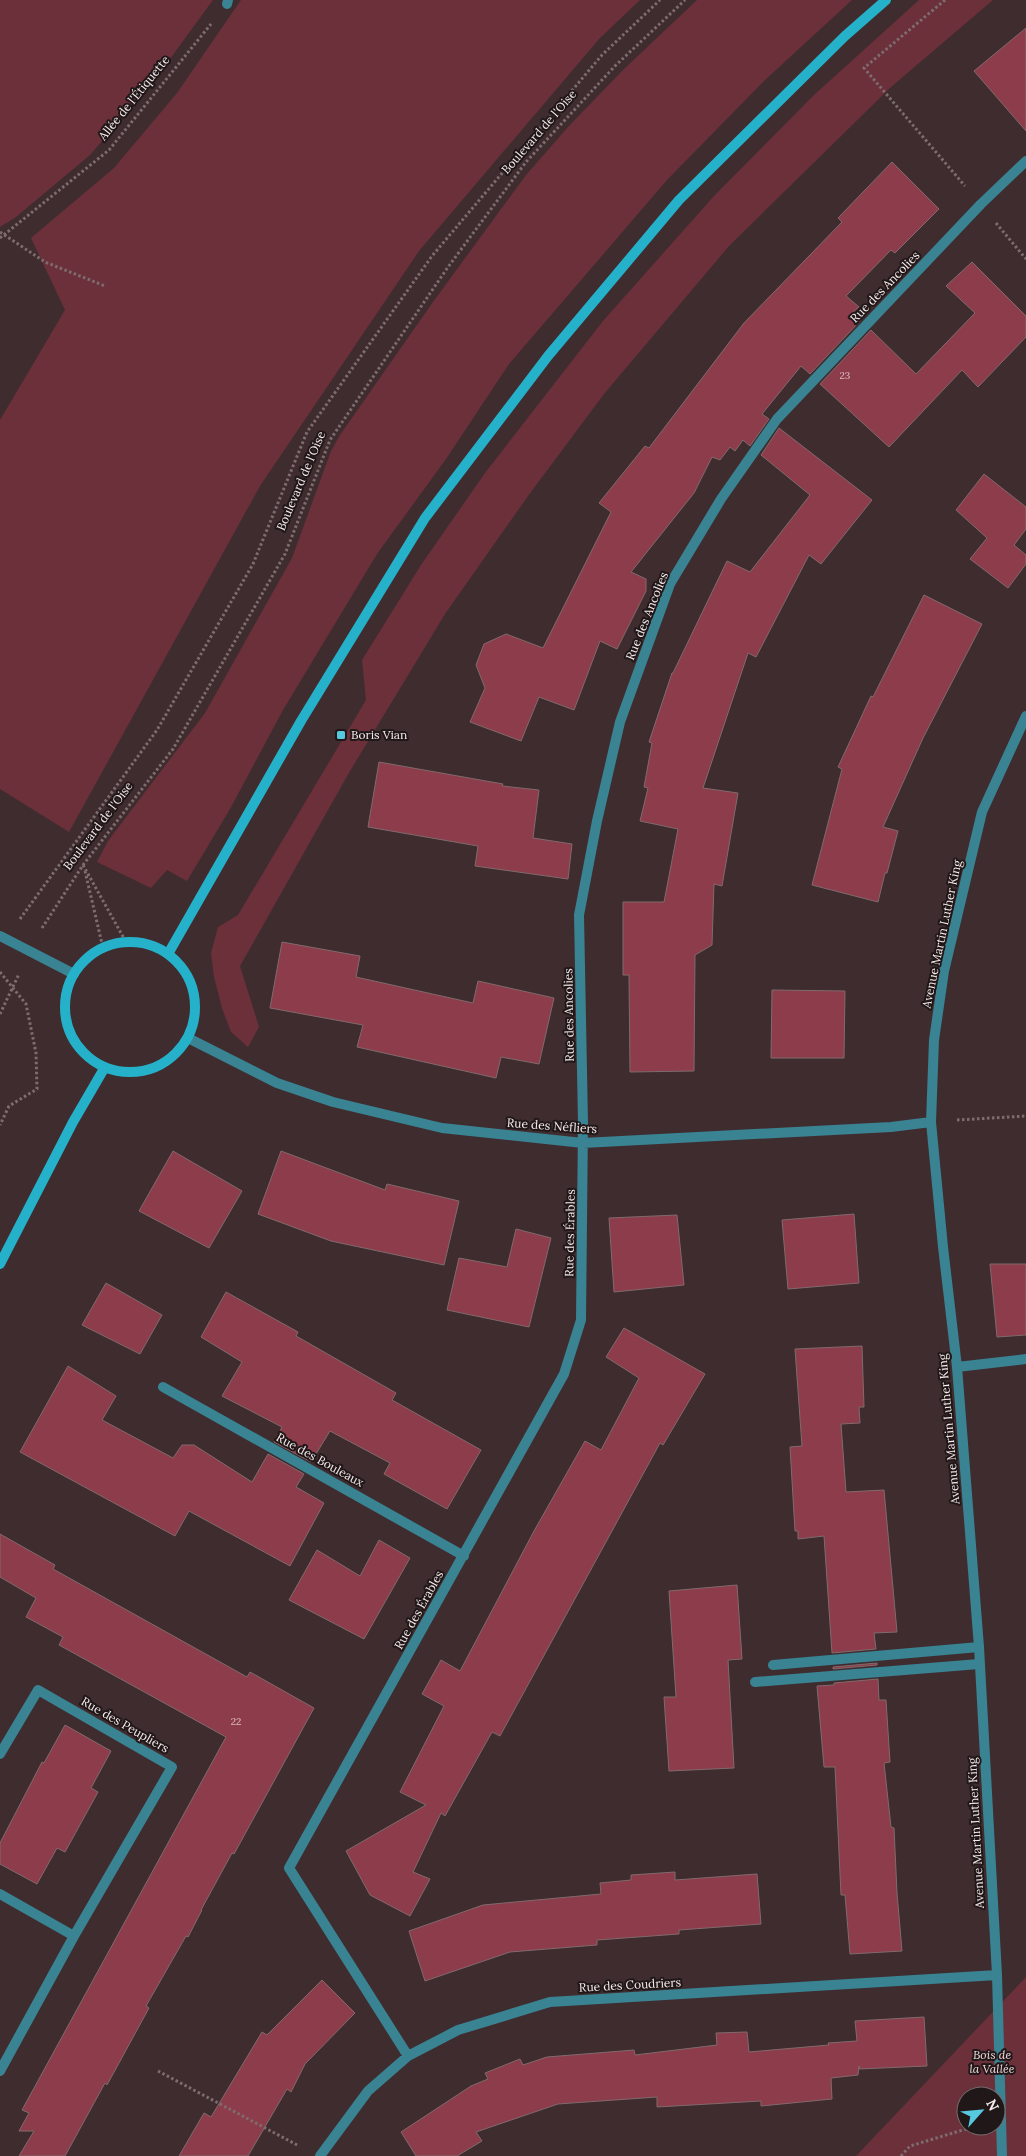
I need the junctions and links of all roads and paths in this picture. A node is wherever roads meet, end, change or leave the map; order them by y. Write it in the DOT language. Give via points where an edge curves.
graph roads {
  1 [pos="660,0"];
  2 [pos="685,0"];
  3 [pos="886,0"];
  4 [pos="945,0"];
  5 [pos="228,2"];
  6 [pos="1026,162"];
  7 [pos="981,204"];
  8 [pos="0,232"];
  9 [pos="2,236"];
  10 [pos="1026,259"];
  11 [pos="105,286"];
  12 [pos="1026,716"];
  13 [pos="84,865"];
  14 [pos="17,923"];
  15 [pos="0,936"];
  16 [pos="126,942"];
  17 [pos="103,948"];
  18 [pos="28,950"];
  19 [pos="168,954"];
  20 [pos="0,972"];
  21 [pos="74,974"];
  22 [pos="14,989"];
  23 [pos="0,1014"];
  24 [pos="188,1038"];
  25 [pos="105,1067"];
  26 [pos="1026,1116"];
  27 [pos="931,1122"];
  28 [pos="0,1125"];
  29 [pos="583,1143"];
  30 [pos="0,1264"];
  31 [pos="1026,1359"];
  32 [pos="958,1367"];
  33 [pos="163,1387"];
  34 [pos="464,1556"];
  35 [pos="979,1647"];
  36 [pos="979,1664"];
  37 [pos="773,1665"];
  38 [pos="755,1682"];
  39 [pos="0,1754"];
  40 [pos="0,1894"];
  41 [pos="74,1936"];
  42 [pos="997,1975"];
  43 [pos="408,2056"];
  44 [pos="0,2071"];
  45 [pos="158,2071"];
  46 [pos="956,2132"];
  47 [pos="302,2147"];
  48 [pos="320,2156"];
  49 [pos="901,2156"];
  50 [pos="1002,2156"];
  1 -- 14 [label="path, Boulevard de l'Oise" via="602,55 432,256 307,432 253,564 157,730"];
  2 -- 13 [label="path, Boulevard de l'Oise" via="615,66 526,162 448,267 330,440 284,554 173,749"];
  3 -- 19 [label="main road" via="845,36 679,200 548,356 425,518 301,721"];
  4 -- 7 [label="path" via="864,68"];
  5 -- 9 [label="path, Allée de l'Étiquette" via="110,150"];
  6 -- 7 [label="street, Rue des Ancolies"];
  7 -- 10 [label="path"];
  7 -- 29 [label="street, Rue des Ancolies" via="777,419 721,499 670,584 620,722 596,821 580,915"];
  8 -- 9 [label="path"];
  9 -- 11 [label="path" via="45,262"];
  12 -- 27 [label="street, Avenue Martin Luther King" via="982,812 944,971 936,1022"];
  13 -- 16 [label="path"];
  13 -- 17 [label="path"];
  13 -- 18 [label="path, Boulevard de l'Oise"];
  15 -- 18 [label="street"];
  16 -- 17 [label="main road"];
  16 -- 19 [label="main road" via="150,945"];
  17 -- 21 [label="main road"];
  18 -- 21 [label="street"];
  18 -- 22 [label="path, Boulevard de l'Oise"];
  19 -- 24 [label="main road" via="184,969 194,994 194,1020"];
  20 -- 22 [label="path"];
  21 -- 25 [label="main road" via="66,1004 70,1031 81,1050"];
  22 -- 23 [label="path, Boulevard de l'Oise"];
  22 -- 28 [label="path" via="26,1004 36,1053 37,1089 9,1106"];
  24 -- 25 [label="main road" via="175,1054 157,1067 125,1072"];
  24 -- 29 [label="street, Rue des Néfliers" via="277,1083 333,1102 442,1128"];
  25 -- 30 [label="main road"];
  26 -- 27 [label="path"];
  27 -- 29 [label="street, Rue des Néfliers" via="891,1127"];
  27 -- 32 [label="street, Avenue Martin Luther King"];
  29 -- 34 [label="street, Rue des Érables" via="581,1320 564,1374"];
  31 -- 32 [label="street"];
  32 -- 35 [label="street, Avenue Martin Luther King"];
  33 -- 34 [label="street, Rue des Bouleaux"];
  34 -- 43 [label="street, Rue des Érables" via="289,1868"];
  35 -- 36 [label="street, Avenue Martin Luther King"];
  35 -- 37 [label="street"];
  36 -- 38 [label="street"];
  36 -- 42 [label="street, Avenue Martin Luther King"];
  39 -- 41 [label="street, Rue des Peupliers" via="38,1690 172,1767"];
  40 -- 41 [label="street"];
  41 -- 44 [label="street, Rue des Peupliers"];
  42 -- 43 [label="street, Rue des Coudriers" via="550,2002 458,2030"];
  42 -- 50 [label="street, Avenue Martin Luther King"];
  43 -- 48 [label="street, Rue des Coudriers" via="368,2091"];
  45 -- 47 [label="path"];
  46 -- 49 [label="path" via="910,2146"];
}
